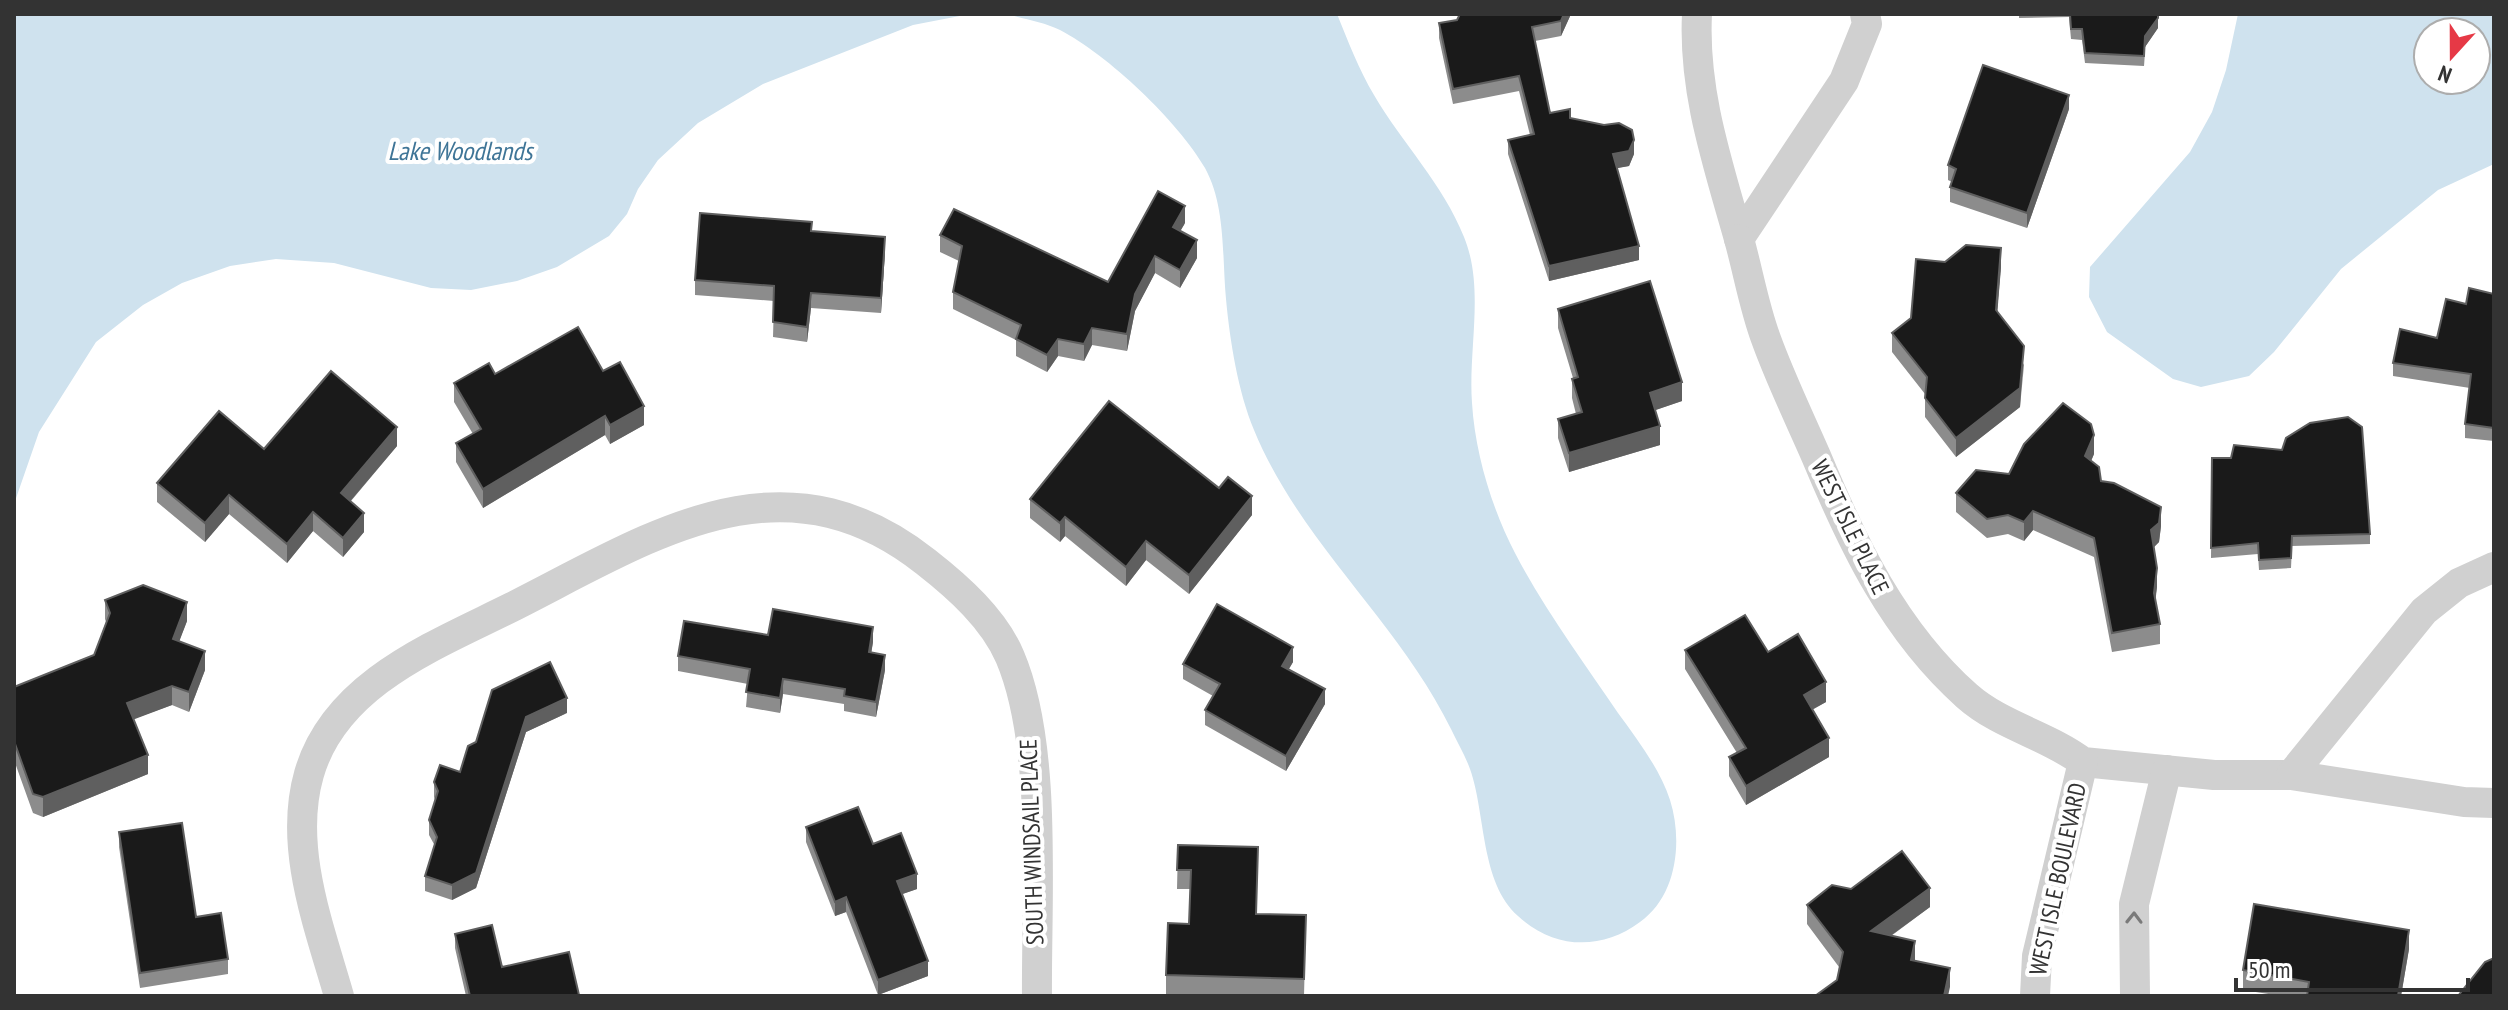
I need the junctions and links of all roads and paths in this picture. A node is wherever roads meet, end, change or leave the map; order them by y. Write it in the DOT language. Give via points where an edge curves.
graph roads {
  1 [pos="1697,14"];
  2 [pos="1865,14"];
  3 [pos="1739,239"];
  4 [pos="2494,567"];
  5 [pos="2083,762"];
  6 [pos="2167,770"];
  7 [pos="2291,775"];
  8 [pos="2494,803"];
  9 [pos="339,996"];
  10 [pos="1037,996"];
  11 [pos="2035,996"];
  12 [pos="2135,996"];
  1 -- 3 [label="street, WEST ISLE PLACE" via="1695,57 1701,99"];
  2 -- 3 [label="street" via="1867,24 1844,81"];
  3 -- 5 [label="street, WEST ISLE PLACE" via="1765,337 1848,532 1887,603 1932,662 1970,699"];
  4 -- 7 [label="street" via="2459,583 2424,611"];
  5 -- 6 [label="street, WEST ISLE PLACE"];
  5 -- 11 [label="street, WEST ISLE BOULEVARD" via="2037,956"];
  6 -- 7 [label="street, WEST ISLE PLACE"];
  12 -- 6 [label="street, one-way" via="2134,904"];
  7 -- 8 [label="street, WEST ISLE PLACE"];
  9 -- 10 [label="street, SOUTH WINDSAIL PLACE" via="302,849 302,811 309,772 326,738 373,682 415,655 640,540 733,509 779,507 866,525 915,553 953,583 1010,655 1034,765"];
}
